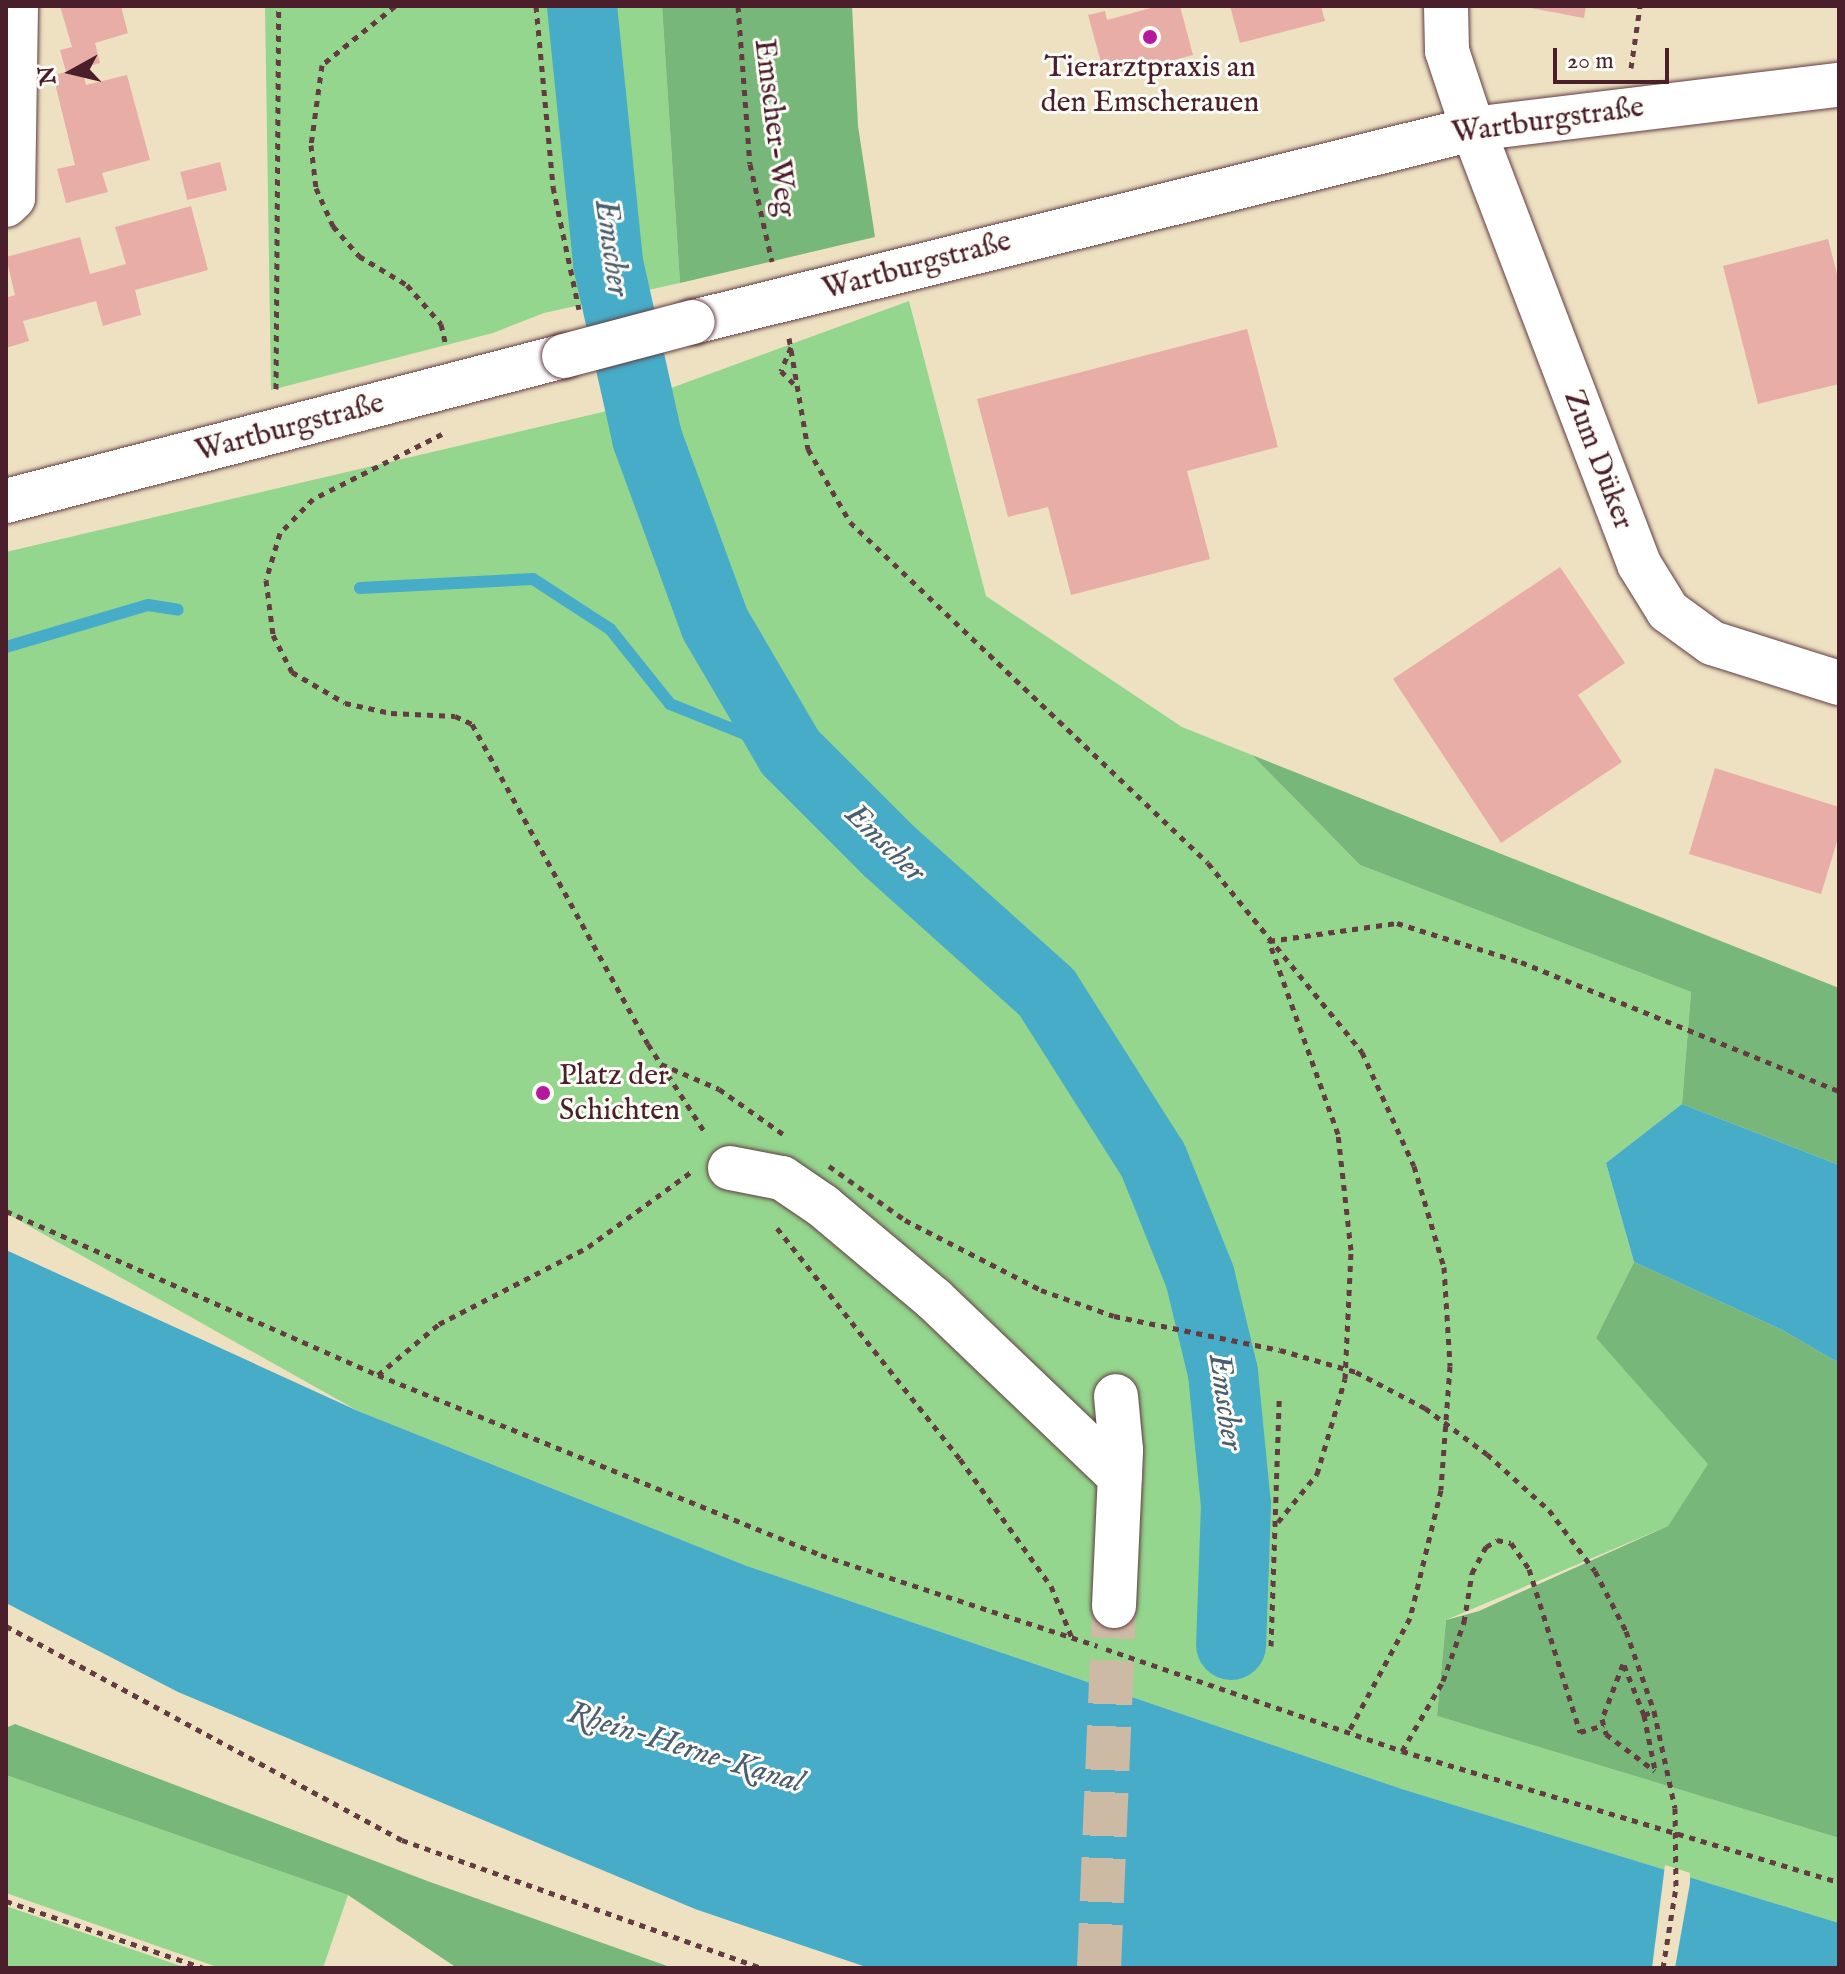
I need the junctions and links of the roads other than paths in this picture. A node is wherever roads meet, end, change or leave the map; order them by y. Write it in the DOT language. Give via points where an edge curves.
graph roads {
  1 [pos="16,6"];
  2 [pos="1446,6"];
  3 [pos="1839,85"];
  4 [pos="1473,129"];
  5 [pos="6,205"];
  6 [pos="6,501"];
  7 [pos="1839,683"];
  8 [pos="724,1160"];
  9 [pos="1116,1396"];
  10 [pos="1120,1477"];
  11 [pos="1114,1606"];
  1 -- 5 [label="main road" via="13,198"];
  2 -- 4 [label="main road, Zum Düker" via="1447,51"];
  3 -- 4 [label="main road, Wartburgstraße"];
  4 -- 6 [label="main road, Wartburgstraße, bridge" via="693,322"];
  4 -- 7 [label="main road, Zum Düker" via="1639,564 1668,611 1712,643"];
  8 -- 10 [label="main road" via="782,1178 823,1206 934,1299"];
  9 -- 10 [label="main road"];
  10 -- 11 [label="main road"];
}
